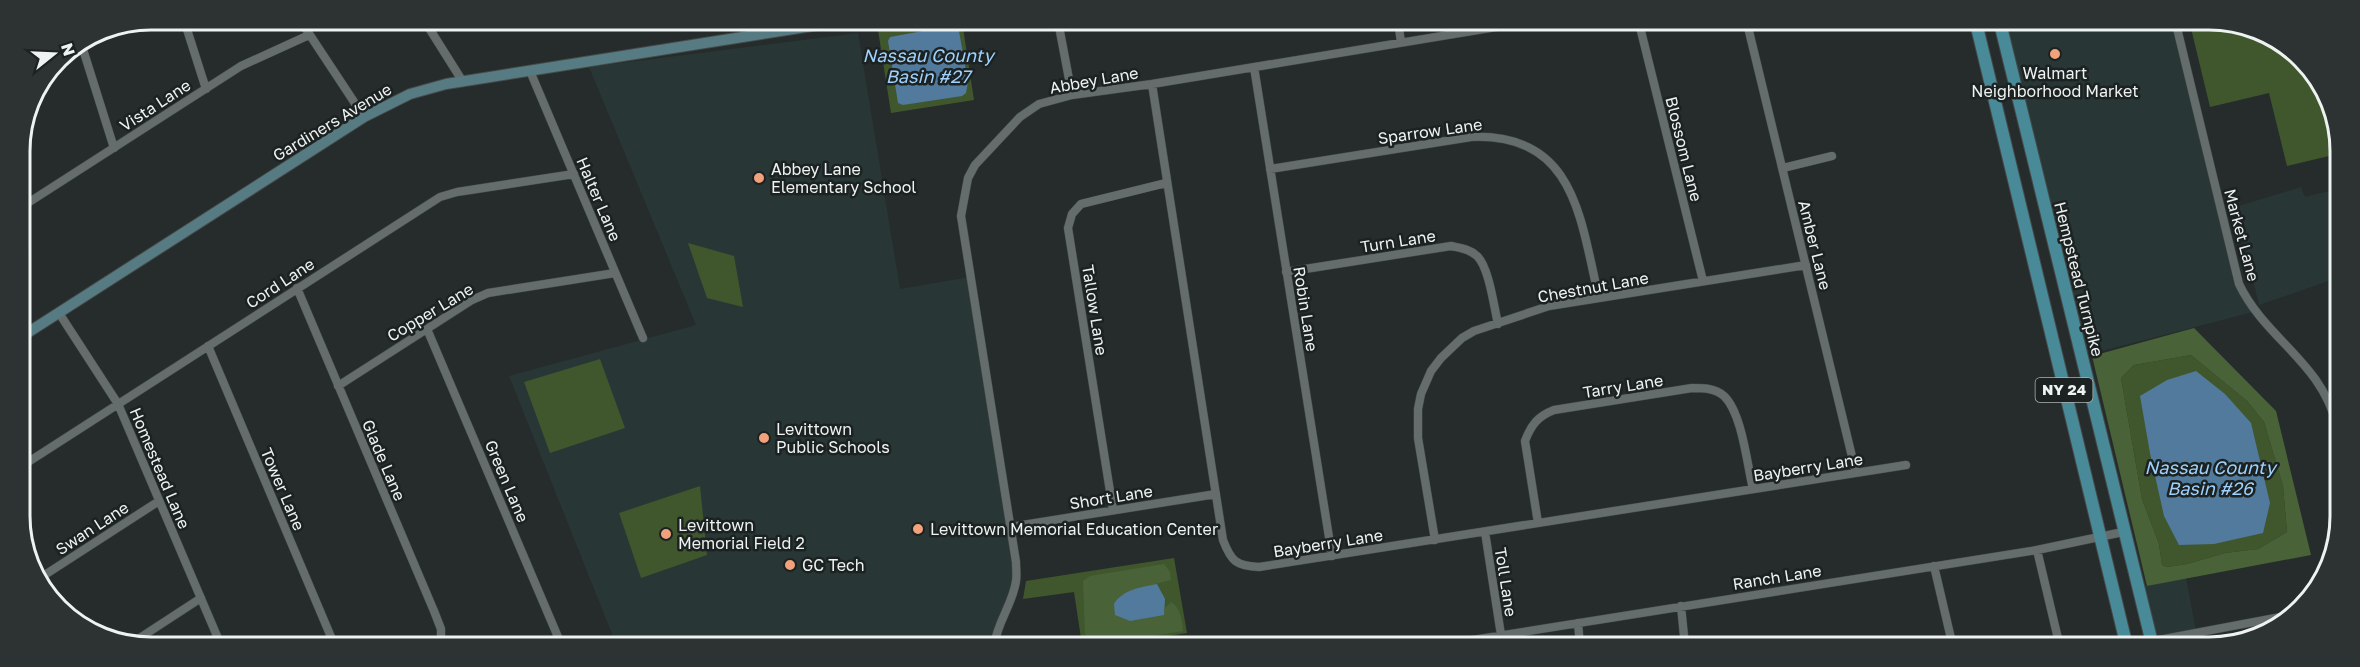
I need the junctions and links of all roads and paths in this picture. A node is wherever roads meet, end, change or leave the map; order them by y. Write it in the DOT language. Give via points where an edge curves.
graph roads {
  1 [pos="187,30"];
  2 [pos="306,30"];
  3 [pos="430,30"];
  4 [pos="784,30"];
  5 [pos="1061,30"];
  6 [pos="1399,30"];
  7 [pos="1477,30"];
  8 [pos="1641,30"];
  9 [pos="1749,30"];
  10 [pos="1978,30"];
  11 [pos="2002,30"];
  12 [pos="2177,30"];
  13 [pos="309,35"];
  14 [pos="1401,42"];
  15 [pos="84,53"];
  16 [pos="1254,67"];
  17 [pos="530,71"];
  18 [pos="463,82"];
  19 [pos="1152,84"];
  20 [pos="206,89"];
  21 [pos="1072,95"];
  22 [pos="364,117"];
  23 [pos="114,148"];
  24 [pos="1832,156"];
  25 [pos="1783,168"];
  26 [pos="1270,169"];
  27 [pos="574,174"];
  28 [pos="1166,183"];
  29 [pos="30,202"];
  30 [pos="1806,265"];
  31 [pos="1286,272"];
  32 [pos="615,273"];
  33 [pos="1703,282"];
  34 [pos="297,288"];
  35 [pos="1599,298"];
  36 [pos="58,313"];
  37 [pos="1498,324"];
  38 [pos="427,329"];
  39 [pos="30,331"];
  40 [pos="643,338"];
  41 [pos="208,346"];
  42 [pos="338,386"];
  43 [pos="118,404"];
  44 [pos="2330,404"];
  45 [pos="30,461"];
  46 [pos="1906,465"];
  47 [pos="1856,473"];
  48 [pos="1753,489"];
  49 [pos="1216,494"];
  50 [pos="159,501"];
  51 [pos="1113,510"];
  52 [pos="1538,524"];
  53 [pos="1010,527"];
  54 [pos="1485,532"];
  55 [pos="2123,532"];
  56 [pos="2101,537"];
  57 [pos="1435,540"];
  58 [pos="2037,550"];
  59 [pos="1332,556"];
  60 [pos="1934,566"];
  61 [pos="46,574"];
  62 [pos="201,598"];
  63 [pos="1681,606"];
  64 [pos="2272,619"];
  65 [pos="1578,623"];
  66 [pos="1501,635"];
  67 [pos="142,636"];
  68 [pos="217,637"];
  69 [pos="331,637"];
  70 [pos="441,637"];
  71 [pos="558,637"];
  72 [pos="995,637"];
  73 [pos="1489,637"];
  74 [pos="1579,637"];
  75 [pos="1684,637"];
  76 [pos="1951,637"];
  77 [pos="2058,637"];
  78 [pos="2125,637"];
  79 [pos="2150,637"];
  80 [pos="2186,637"];
  1 -- 20 [label="street"];
  2 -- 13 [label="street"];
  3 -- 18 [label="street"];
  4 -- 17 [label="main road, Gardiners Avenue"];
  5 -- 21 [label="street"];
  6 -- 14 [label="street"];
  7 -- 14 [label="street, Abbey Lane"];
  8 -- 33 [label="street, Blossom Lane"];
  9 -- 25 [label="street, Amber Lane"];
  10 -- 56 [label="main road, NY 24"];
  11 -- 55 [label="main road, Hempstead Turnpike / NY 24"];
  12 -- 44 [label="street, Market Lane" via="2239,284 2253,310 2315,376"];
  13 -- 20 [label="street, Vista Lane" via="241,66"];
  13 -- 22 [label="street"];
  14 -- 16 [label="street, Abbey Lane"];
  15 -- 23 [label="street"];
  16 -- 19 [label="street, Abbey Lane"];
  16 -- 26 [label="street, Robin Lane"];
  17 -- 18 [label="main road, Gardiners Avenue"];
  17 -- 27 [label="street, Halter Lane"];
  18 -- 22 [label="main road, Gardiners Avenue" via="410,94"];
  19 -- 21 [label="street, Abbey Lane"];
  19 -- 28 [label="street, Bayberry Lane"];
  20 -- 23 [label="street, Vista Lane"];
  21 -- 53 [label="street, Abbey Lane" via="1039,104 1020,117 975,165 964,194 964,238"];
  22 -- 36 [label="main road, Gardiners Avenue"];
  23 -- 29 [label="street, Vista Lane"];
  24 -- 25 [label="street"];
  25 -- 30 [label="street, Amber Lane"];
  26 -- 31 [label="street, Robin Lane"];
  26 -- 35 [label="street, Sparrow Lane" via="1471,137 1521,143 1547,159 1571,189"];
  27 -- 32 [label="street, Halter Lane"];
  27 -- 34 [label="street, Cord Lane" via="440,197"];
  28 -- 49 [label="street, Bayberry Lane"];
  28 -- 51 [label="street, Tallow Lane" via="1081,204 1072,214 1068,228"];
  30 -- 33 [label="street, Chestnut Lane"];
  30 -- 47 [label="street, Amber Lane"];
  31 -- 37 [label="street, Turn Lane" via="1451,246 1460,248 1470,251 1483,265"];
  31 -- 59 [label="street, Robin Lane"];
  32 -- 38 [label="street, Copper Lane" via="488,293"];
  32 -- 40 [label="street, Halter Lane"];
  33 -- 35 [label="street, Chestnut Lane"];
  34 -- 41 [label="street, Cord Lane"];
  34 -- 42 [label="street, Glade Lane"];
  35 -- 37 [label="street, Chestnut Lane" via="1549,306"];
  36 -- 39 [label="main road, Gardiners Avenue"];
  36 -- 43 [label="street, Homestead Lane"];
  37 -- 57 [label="street, Chestnut Lane" via="1474,331 1450,348 1431,371 1421,394 1418,438"];
  38 -- 42 [label="street, Copper Lane"];
  38 -- 71 [label="street, Green Lane"];
  41 -- 43 [label="street, Cord Lane"];
  41 -- 69 [label="street, Tower Lane"];
  42 -- 70 [label="street, Glade Lane" via="434,611"];
  43 -- 45 [label="street, Cord Lane"];
  43 -- 50 [label="street, Homestead Lane"];
  46 -- 47 [label="street, Bayberry Lane"];
  47 -- 48 [label="street, Bayberry Lane"];
  48 -- 52 [label="street, Bayberry Lane"];
  48 -- 52 [label="street, Tarry Lane" via="1731,406 1723,395 1706,388 1554,410 1539,417 1526,441"];
  49 -- 51 [label="street, Short Lane"];
  49 -- 59 [label="street, Bayberry Lane" via="1223,540 1235,562 1259,567"];
  50 -- 61 [label="street, Swan Lane"];
  50 -- 62 [label="street, Homestead Lane"];
  51 -- 53 [label="street, Short Lane"];
  52 -- 54 [label="street, Bayberry Lane"];
  53 -- 72 [label="street, Abbey Lane" via="1016,581"];
  54 -- 57 [label="street, Bayberry Lane"];
  54 -- 66 [label="street, Toll Lane"];
  55 -- 56 [label="street, Ranch Lane"];
  55 -- 79 [label="main road, Hempstead Turnpike / NY 24"];
  56 -- 58 [label="street, Ranch Lane"];
  56 -- 78 [label="main road, NY 24"];
  57 -- 59 [label="street, Bayberry Lane"];
  58 -- 60 [label="street, Ranch Lane"];
  58 -- 77 [label="street"];
  60 -- 63 [label="street, Ranch Lane"];
  60 -- 76 [label="street"];
  62 -- 67 [label="street"];
  62 -- 68 [label="street, Homestead Lane"];
  63 -- 65 [label="street, Ranch Lane"];
  63 -- 75 [label="street"];
  64 -- 80 [label="street"];
  65 -- 66 [label="street, Ranch Lane"];
  65 -- 74 [label="street"];
  66 -- 73 [label="street, Ranch Lane"];
}
